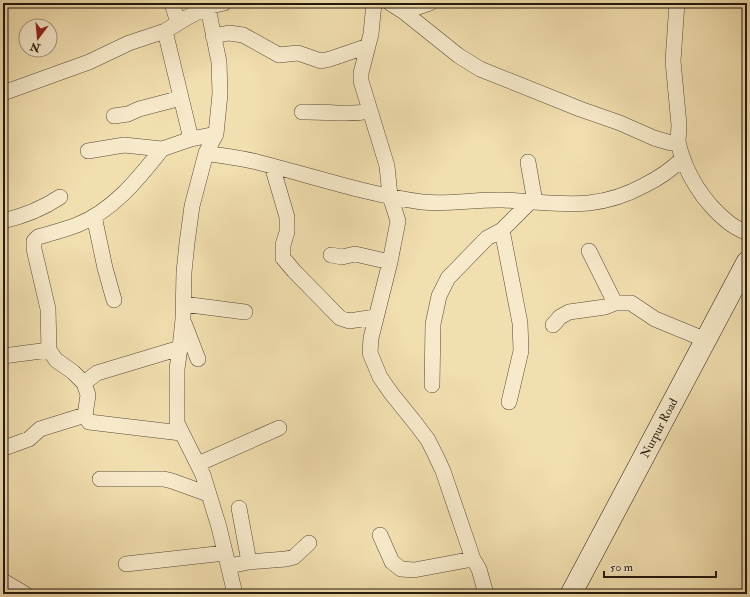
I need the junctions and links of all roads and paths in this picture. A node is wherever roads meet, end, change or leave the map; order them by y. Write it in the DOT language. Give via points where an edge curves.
graph roads {
  1 [pos="172,3"];
  2 [pos="224,3"];
  3 [pos="374,3"];
  4 [pos="390,3"];
  5 [pos="430,3"];
  6 [pos="677,3"];
  7 [pos="207,5"];
  8 [pos="404,12"];
  9 [pos="178,23"];
  10 [pos="165,31"];
  11 [pos="213,36"];
  12 [pos="368,46"];
  13 [pos="3,93"];
  14 [pos="181,98"];
  15 [pos="370,111"];
  16 [pos="302,112"];
  17 [pos="114,116"];
  18 [pos="216,134"];
  19 [pos="191,139"];
  20 [pos="678,142"];
  21 [pos="162,149"];
  22 [pos="88,151"];
  23 [pos="206,153"];
  24 [pos="682,159"];
  25 [pos="528,162"];
  26 [pos="272,166"];
  27 [pos="390,196"];
  28 [pos="60,197"];
  29 [pos="532,202"];
  30 [pos="4,216"];
  31 [pos="94,216"];
  32 [pos="502,230"];
  33 [pos="747,233"];
  34 [pos="589,251"];
  35 [pos="331,255"];
  36 [pos="390,262"];
  37 [pos="747,262"];
  38 [pos="114,300"];
  39 [pos="616,303"];
  40 [pos="183,312"];
  41 [pos="245,312"];
  42 [pos="375,317"];
  43 [pos="553,325"];
  44 [pos="706,340"];
  45 [pos="180,348"];
  46 [pos="49,350"];
  47 [pos="3,356"];
  48 [pos="198,359"];
  49 [pos="84,383"];
  50 [pos="432,385"];
  51 [pos="509,402"];
  52 [pos="85,415"];
  53 [pos="279,428"];
  54 [pos="181,433"];
  55 [pos="3,447"];
  56 [pos="198,464"];
  57 [pos="100,479"];
  58 [pos="208,494"];
  59 [pos="240,508"];
  60 [pos="380,534"];
  61 [pos="310,542"];
  62 [pos="473,559"];
  63 [pos="227,560"];
  64 [pos="249,562"];
  65 [pos="126,564"];
  66 [pos="3,581"];
  67 [pos="25,594"];
  68 [pos="234,594"];
  69 [pos="486,594"];
  70 [pos="571,594"];
  1 -- 9 [label="street"];
  2 -- 7 [label="street"];
  3 -- 12 [label="street"];
  4 -- 8 [label="street"];
  5 -- 8 [label="street"];
  6 -- 20 [label="street" via="673,61 679,125"];
  7 -- 9 [label="street"];
  7 -- 11 [label="street"];
  8 -- 20 [label="street" via="459,56 480,69 580,109 620,122 654,138 670,143"];
  9 -- 10 [label="street"];
  10 -- 13 [label="street"];
  10 -- 14 [label="street"];
  11 -- 12 [label="street" via="229,33 243,35 278,55 298,53 321,60"];
  11 -- 18 [label="street" via="219,62 220,94"];
  12 -- 15 [label="street" via="361,81"];
  14 -- 17 [label="street"];
  14 -- 19 [label="street"];
  15 -- 16 [label="street" via="359,114"];
  15 -- 27 [label="street" via="387,166"];
  18 -- 19 [label="street"];
  18 -- 23 [label="street"];
  19 -- 21 [label="street"];
  20 -- 24 [label="street"];
  21 -- 22 [label="street" via="124,145"];
  21 -- 31 [label="street" via="126,191"];
  23 -- 26 [label="street"];
  23 -- 40 [label="street" via="192,206 184,272"];
  24 -- 29 [label="street" via="664,175 617,198 584,204"];
  24 -- 33 [label="street" via="702,195 714,209 729,223"];
  25 -- 29 [label="street"];
  26 -- 27 [label="street"];
  26 -- 42 [label="street" via="287,217 287,232 282,244 283,258 340,318 349,321"];
  27 -- 29 [label="street" via="424,202"];
  27 -- 36 [label="street" via="398,220"];
  28 -- 30 [label="street" via="31,213"];
  29 -- 32 [label="street"];
  31 -- 38 [label="street" via="104,268"];
  31 -- 46 [label="street" via="38,237 34,241 48,309"];
  32 -- 50 [label="street" via="486,238 465,259 448,278 439,296 433,324"];
  32 -- 51 [label="street" via="520,323 521,351"];
  34 -- 39 [label="street"];
  35 -- 36 [label="street" via="342,257 355,254"];
  36 -- 42 [label="street"];
  37 -- 44 [label="street, Nurpur Road"];
  39 -- 43 [label="street" via="569,312"];
  39 -- 44 [label="street" via="631,303 655,319"];
  40 -- 41 [label="street"];
  40 -- 45 [label="street"];
  40 -- 48 [label="street"];
  42 -- 62 [label="street" via="370,353 380,377 428,440 443,471"];
  44 -- 70 [label="street, Nurpur Road"];
  45 -- 49 [label="street" via="97,373"];
  45 -- 54 [label="street" via="176,387 177,423"];
  46 -- 47 [label="street"];
  46 -- 49 [label="street" via="56,360"];
  49 -- 52 [label="street" via="88,395"];
  52 -- 54 [label="street" via="89,422"];
  52 -- 55 [label="street" via="40,429 29,439"];
  53 -- 56 [label="street"];
  54 -- 56 [label="street"];
  56 -- 58 [label="street"];
  57 -- 58 [label="street" via="172,480"];
  58 -- 63 [label="street"];
  59 -- 64 [label="street"];
  60 -- 62 [label="street" via="392,562 401,569 414,570"];
  61 -- 64 [label="street" via="294,557 286,560"];
  62 -- 69 [label="street" via="479,569"];
  63 -- 64 [label="street"];
  63 -- 65 [label="street"];
  63 -- 68 [label="street"];
  66 -- 67 [label="street"];
}
